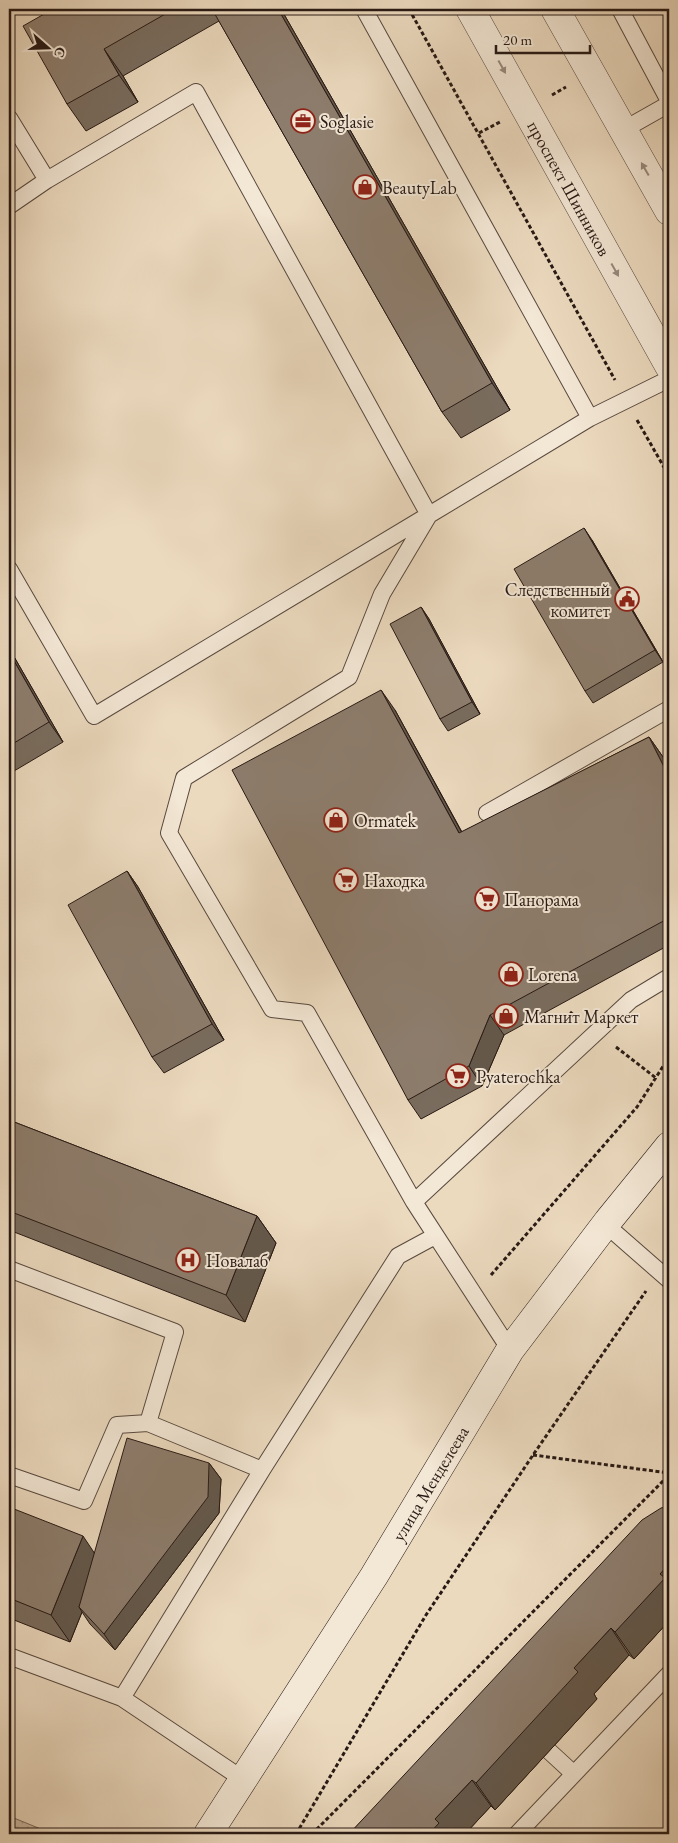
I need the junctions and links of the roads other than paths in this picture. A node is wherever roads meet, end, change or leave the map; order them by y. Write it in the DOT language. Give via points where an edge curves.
graph roads {
  1 [pos="364,9"];
  2 [pos="470,9"];
  3 [pos="555,9"];
  4 [pos="620,9"];
  5 [pos="669,103"];
  6 [pos="9,118"];
  7 [pos="623,130"];
  8 [pos="47,180"];
  9 [pos="9,206"];
  10 [pos="669,211"];
  11 [pos="669,366"];
  12 [pos="669,379"];
  13 [pos="590,418"];
  14 [pos="429,515"];
  15 [pos="9,568"];
  16 [pos="669,709"];
  17 [pos="487,813"];
  18 [pos="669,977"];
  19 [pos="669,1146"];
  20 [pos="414,1202"];
  21 [pos="605,1224"];
  22 [pos="435,1236"];
  23 [pos="9,1269"];
  24 [pos="664,1276"];
  25 [pos="510,1350"];
  26 [pos="148,1423"];
  27 [pos="262,1470"];
  28 [pos="9,1475"];
  29 [pos="9,1656"];
  30 [pos="669,1674"];
  31 [pos="122,1698"];
  32 [pos="549,1750"];
  33 [pos="574,1774"];
  34 [pos="244,1780"];
  35 [pos="208,1834"];
  36 [pos="517,1834"];
  1 -- 13 [label="lane"];
  2 -- 11 [label="main road, проспект Шинников, one-way"];
  3 -- 7 [label="main road"];
  4 -- 5 [label="lane"];
  5 -- 7 [label="lane"];
  6 -- 8 [label="lane"];
  10 -- 7 [label="main road, one-way"];
  8 -- 9 [label="lane"];
  8 -- 14 [label="lane" via="196,92"];
  12 -- 13 [label="lane"];
  13 -- 14 [label="lane"];
  14 -- 15 [label="lane" via="94,716"];
  14 -- 20 [label="lane" via="382,594 348,677 184,778 169,833 272,1009 307,1013"];
  16 -- 17 [label="lane"];
  18 -- 20 [label="lane" via="631,1000"];
  19 -- 21 [label="main road, улица Менделеева"];
  20 -- 22 [label="lane"];
  21 -- 24 [label="lane"];
  21 -- 25 [label="main road, улица Менделеева"];
  22 -- 25 [label="lane"];
  22 -- 27 [label="lane" via="398,1256"];
  23 -- 26 [label="lane" via="176,1332"];
  25 -- 34 [label="main road, улица Менделеева" via="374,1576"];
  26 -- 27 [label="lane"];
  26 -- 28 [label="lane" via="117,1425 84,1501"];
  27 -- 31 [label="lane"];
  29 -- 31 [label="lane"];
  30 -- 33 [label="lane"];
  31 -- 34 [label="lane"];
  32 -- 33 [label="lane"];
  33 -- 36 [label="lane"];
  34 -- 35 [label="main road, улица Менделеева"];
}
